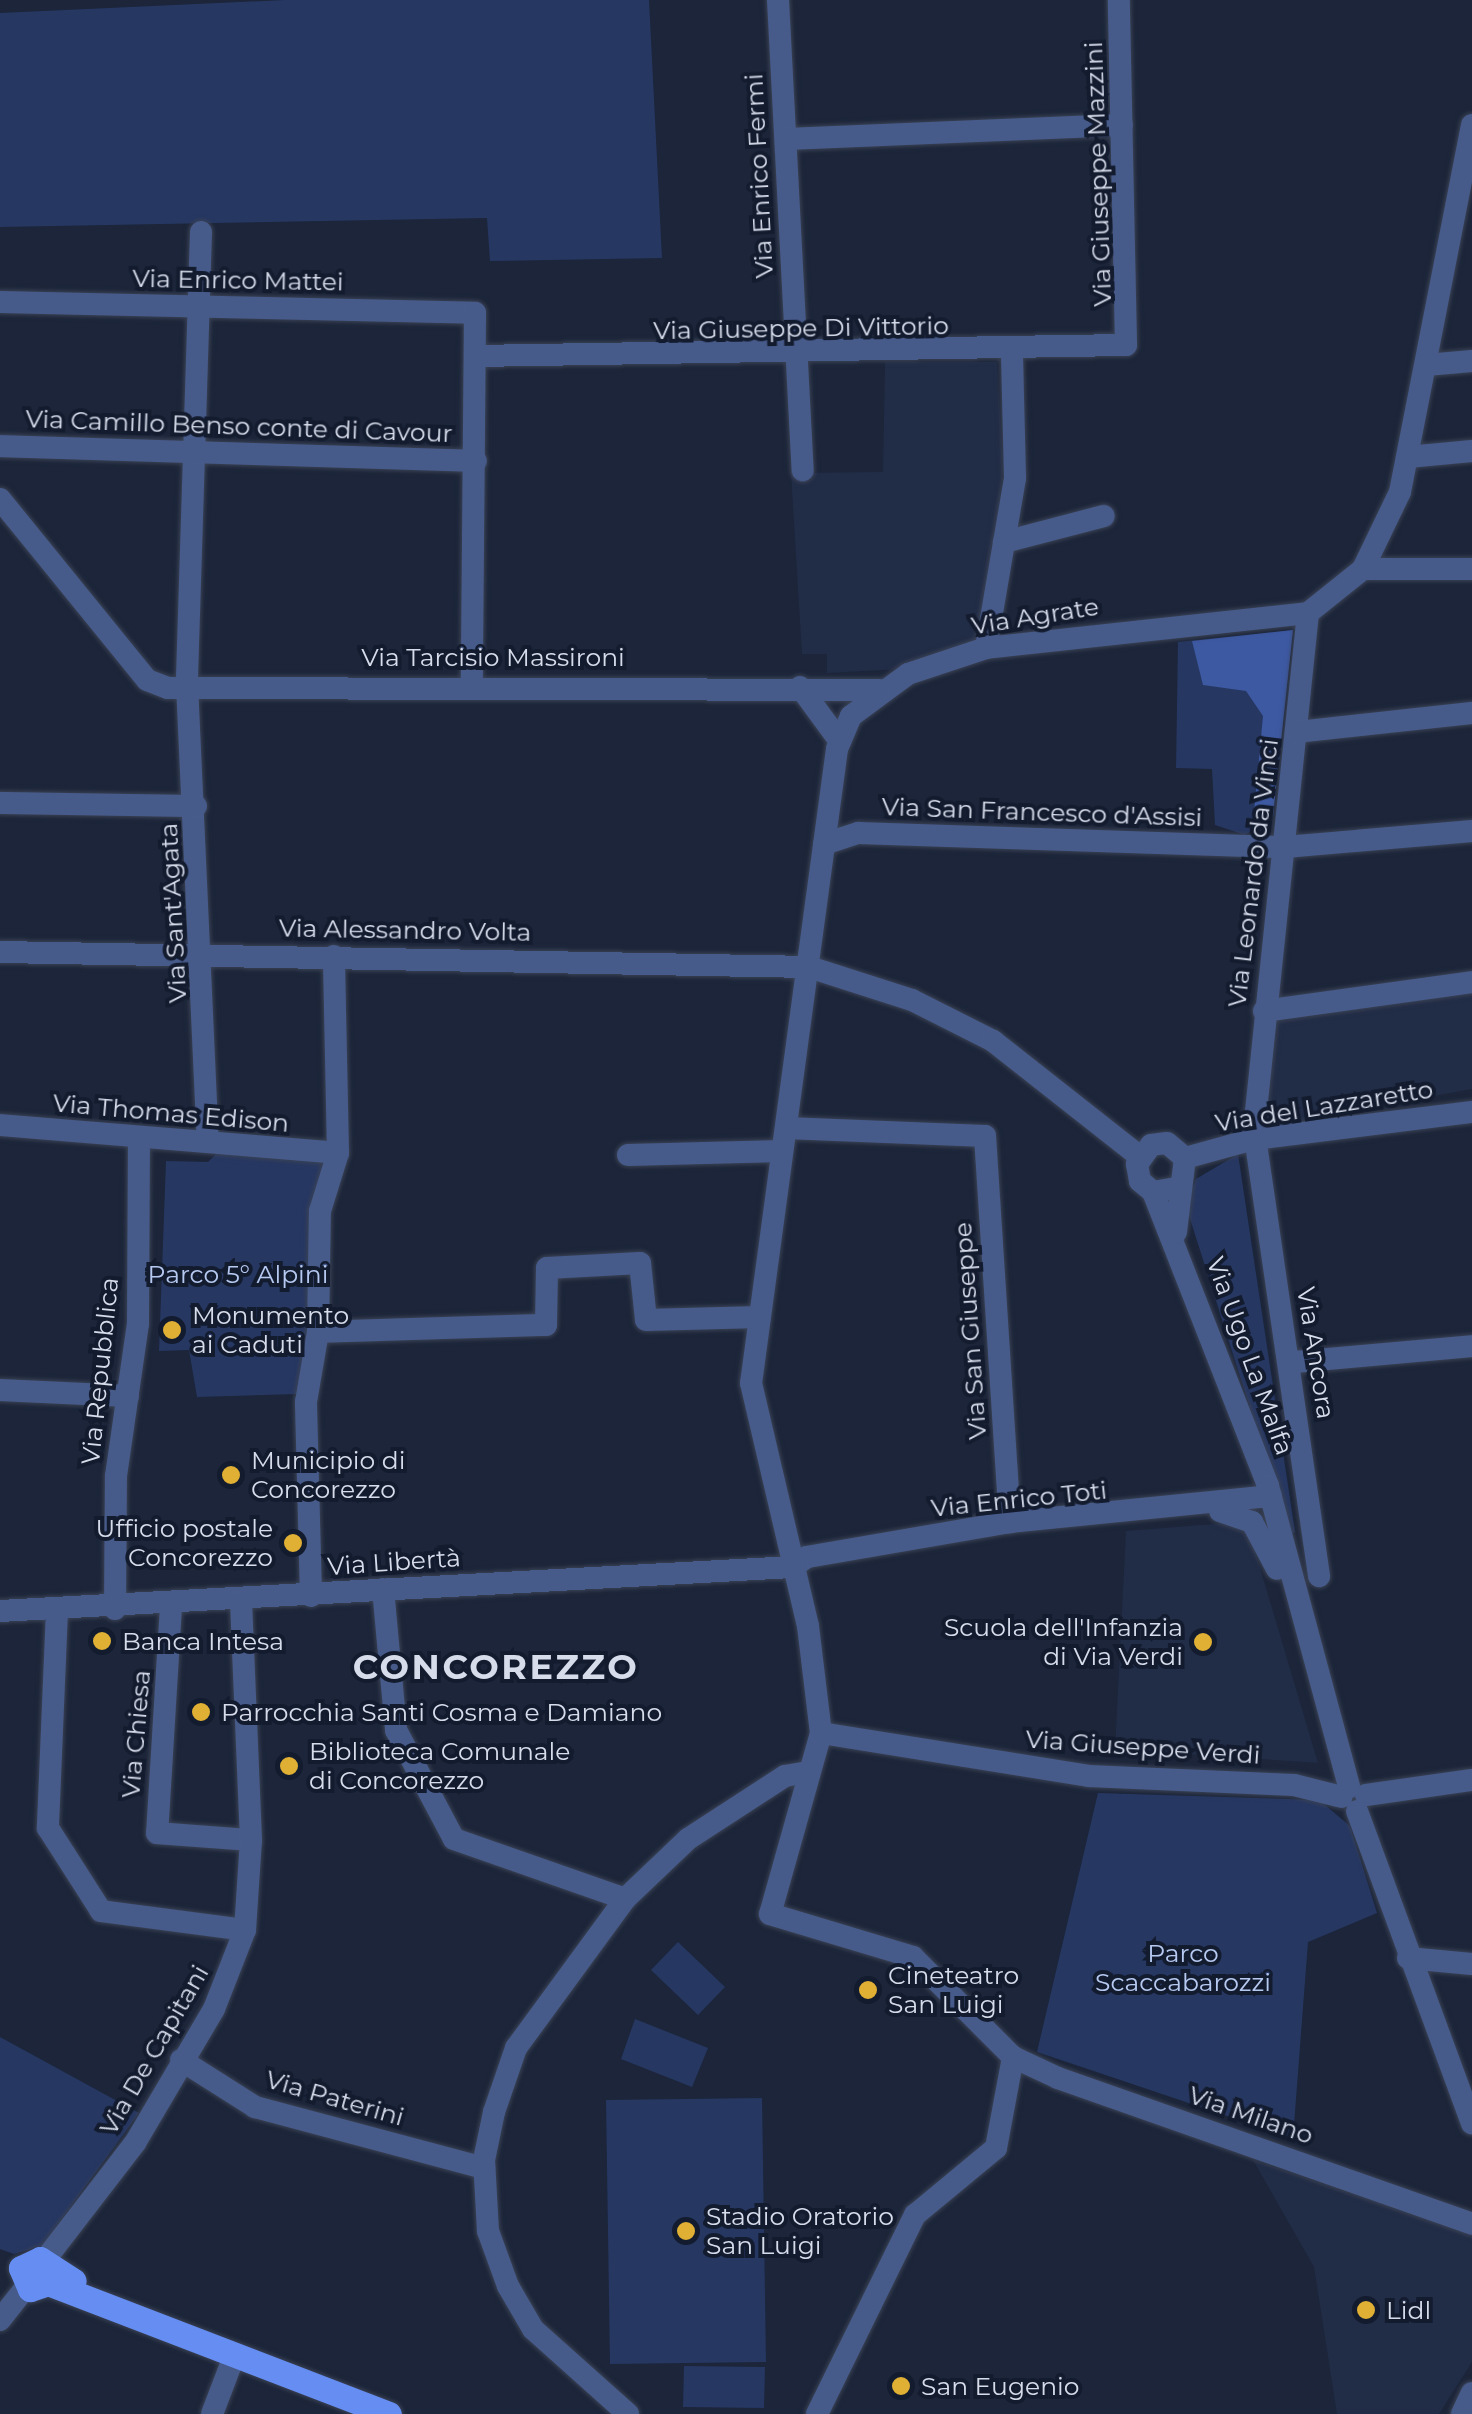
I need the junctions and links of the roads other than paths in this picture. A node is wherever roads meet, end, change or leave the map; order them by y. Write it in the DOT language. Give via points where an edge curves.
graph roads {
  1 [pos="778,0"];
  2 [pos="1119,0"];
  3 [pos="1122,125"];
  4 [pos="1472,125"];
  5 [pos="786,139"];
  6 [pos="202,232"];
  7 [pos="0,302"];
  8 [pos="200,307"];
  9 [pos="1126,345"];
  10 [pos="1012,352"];
  11 [pos="475,356"];
  12 [pos="795,358"];
  13 [pos="1472,361"];
  14 [pos="1426,365"];
  15 [pos="0,446"];
  16 [pos="198,450"];
  17 [pos="1472,451"];
  18 [pos="1408,457"];
  19 [pos="476,460"];
  20 [pos="803,470"];
  21 [pos="0,500"];
  22 [pos="1104,516"];
  23 [pos="1004,542"];
  24 [pos="1363,569"];
  25 [pos="1472,569"];
  26 [pos="1308,613"];
  27 [pos="986,648"];
  28 [pos="472,683"];
  29 [pos="187,684"];
  30 [pos="800,687"];
  31 [pos="879,690"];
  32 [pos="1472,713"];
  33 [pos="1296,732"];
  34 [pos="839,740"];
  35 [pos="831,797"];
  36 [pos="0,803"];
  37 [pos="196,806"];
  38 [pos="1472,832"];
  39 [pos="858,833"];
  40 [pos="824,844"];
  41 [pos="1285,847"];
  42 [pos="0,952"];
  43 [pos="205,954"];
  44 [pos="334,956"];
  45 [pos="809,967"];
  46 [pos="1472,982"];
  47 [pos="1264,1011"];
  48 [pos="1472,1112"];
  49 [pos="0,1125"];
  50 [pos="139,1139"];
  51 [pos="1254,1139"];
  52 [pos="208,1140"];
  53 [pos="784,1140"];
  54 [pos="338,1153"];
  55 [pos="628,1156"];
  56 [pos="1139,1156"];
  57 [pos="1185,1158"];
  58 [pos="1165,1190"];
  59 [pos="760,1317"];
  60 [pos="318,1332"];
  61 [pos="1472,1346"];
  62 [pos="1294,1362"];
  63 [pos="0,1390"];
  64 [pos="128,1396"];
  65 [pos="1270,1496"];
  66 [pos="1197,1508"];
  67 [pos="1010,1522"];
  68 [pos="793,1567"];
  69 [pos="1319,1576"];
  70 [pos="383,1588"];
  71 [pos="311,1596"];
  72 [pos="242,1602"];
  73 [pos="171,1606"];
  74 [pos="115,1608"];
  75 [pos="1294,1608"];
  76 [pos="57,1610"];
  77 [pos="0,1611"];
  78 [pos="821,1733"];
  79 [pos="808,1772"];
  80 [pos="1472,1780"];
  81 [pos="1354,1798"];
  82 [pos="251,1840"];
  83 [pos="625,1899"];
  84 [pos="244,1930"];
  85 [pos="1408,1958"];
  86 [pos="1472,1964"];
  87 [pos="1013,2057"];
  88 [pos="181,2060"];
  89 [pos="1472,2123"];
  90 [pos="484,2168"];
  91 [pos="1472,2224"];
  92 [pos="32,2272"];
  93 [pos="0,2320"];
  94 [pos="233,2359"];
  95 [pos="260,2365"];
  96 [pos="1472,2394"];
  97 [pos="212,2414"];
  98 [pos="389,2414"];
  99 [pos="628,2414"];
  100 [pos="817,2414"];
  101 [pos="1462,2414"];
  1 -- 5 [label="street, Via Enrico Fermi"];
  2 -- 3 [label="street, Via Giuseppe Mazzini"];
  3 -- 5 [label="street"];
  3 -- 9 [label="street, Via Giuseppe Mazzini"];
  4 -- 14 [label="street"];
  5 -- 12 [label="street, Via Enrico Fermi"];
  6 -- 8 [label="street, Via Sant'Agata"];
  7 -- 8 [label="street, Via Enrico Mattei"];
  8 -- 11 [label="street, Via Enrico Mattei" via="475,313"];
  8 -- 16 [label="street, Via Sant'Agata"];
  9 -- 10 [label="street, Via Giuseppe Di Vittorio"];
  10 -- 12 [label="street, Via Giuseppe Di Vittorio"];
  10 -- 23 [label="street" via="1015,478"];
  11 -- 12 [label="street, Via Giuseppe Di Vittorio"];
  11 -- 19 [label="street"];
  12 -- 20 [label="street, Via Enrico Fermi"];
  13 -- 14 [label="street"];
  14 -- 18 [label="street"];
  15 -- 16 [label="street, Via Camillo Benso conte di Cavour"];
  16 -- 19 [label="street, Via Camillo Benso conte di Cavour"];
  16 -- 29 [label="street, Via Sant'Agata"];
  17 -- 18 [label="street"];
  18 -- 24 [label="street"];
  19 -- 28 [label="street"];
  21 -- 29 [label="street, Via Tarcisio Massironi" via="147,680"];
  22 -- 23 [label="street"];
  23 -- 27 [label="street"];
  24 -- 25 [label="street"];
  24 -- 26 [label="street"];
  26 -- 27 [label="street, Via Agrate"];
  26 -- 33 [label="street, Via Leonardo da Vinci"];
  27 -- 31 [label="street, Via Agrate"];
  28 -- 29 [label="street, Via Tarcisio Massironi"];
  28 -- 30 [label="street, Via Tarcisio Massironi"];
  29 -- 37 [label="street, Via Sant'Agata"];
  30 -- 31 [label="street, Via Tarcisio Massironi"];
  30 -- 34 [label="street"];
  31 -- 34 [label="street, Via Agrate"];
  32 -- 33 [label="street"];
  33 -- 41 [label="street, Via Leonardo da Vinci"];
  34 -- 35 [label="street"];
  35 -- 39 [label="street"];
  35 -- 40 [label="street"];
  36 -- 37 [label="street"];
  37 -- 43 [label="street, Via Sant'Agata"];
  38 -- 41 [label="street, Via San Francesco d'Assisi"];
  39 -- 40 [label="street, Via San Francesco d'Assisi"];
  39 -- 41 [label="street, Via San Francesco d'Assisi"];
  40 -- 45 [label="street"];
  41 -- 47 [label="street, Via Leonardo da Vinci"];
  42 -- 43 [label="street, Via Alessandro Volta"];
  43 -- 44 [label="street, Via Alessandro Volta"];
  43 -- 52 [label="street, Via Sant'Agata"];
  44 -- 45 [label="street, Via Alessandro Volta"];
  44 -- 54 [label="street"];
  45 -- 53 [label="street"];
  45 -- 56 [label="street" via="912,1000 993,1041"];
  46 -- 47 [label="street"];
  47 -- 51 [label="street, Via Leonardo da Vinci"];
  48 -- 51 [label="street, Via del Lazzaretto"];
  49 -- 50 [label="street, Via Thomas Edison"];
  50 -- 52 [label="street, Via Thomas Edison"];
  50 -- 64 [label="street, Via Repubblica"];
  51 -- 57 [label="street, Via del Lazzaretto"];
  51 -- 62 [label="street, Via Ancora"];
  52 -- 54 [label="street, Via Thomas Edison" via="216,1150"];
  53 -- 55 [label="street"];
  53 -- 59 [label="street"];
  53 -- 67 [label="street, Via San Giuseppe" via="985,1136"];
  54 -- 60 [label="street" via="320,1211"];
  56 -- 57 [label="street" via="1158,1143"];
  56 -- 58 [label="street, Via Ugo La Malfa" via="1140,1181"];
  57 -- 58 [label="street, Via Ugo La Malfa"];
  58 -- 65 [label="street, Via Ugo La Malfa"];
  59 -- 60 [label="street" via="646,1320 640,1263 546,1268 546,1325"];
  59 -- 68 [label="street" via="754,1408"];
  60 -- 71 [label="street" via="304,1452"];
  61 -- 62 [label="street"];
  62 -- 69 [label="street, Via Ancora"];
  63 -- 64 [label="street"];
  64 -- 74 [label="street, Via Repubblica"];
  65 -- 66 [label="street, Via Enrico Toti"];
  65 -- 75 [label="street, Via Ugo La Malfa"];
  66 -- 67 [label="street, Via Enrico Toti"];
  66 -- 75 [label="street, Via Enrico Toti" via="1249,1519"];
  67 -- 68 [label="street, Via Enrico Toti" via="808,1557"];
  68 -- 70 [label="street, Via Libertà"];
  68 -- 78 [label="street"];
  70 -- 71 [label="street, Via Libertà"];
  70 -- 83 [label="street" via="396,1730 454,1839"];
  71 -- 72 [label="street, Via Libertà"];
  72 -- 73 [label="street, Via Libertà"];
  72 -- 82 [label="street, Via De Capitani"];
  73 -- 74 [label="street, Via Libertà"];
  73 -- 82 [label="street, Via Chiesa" via="157,1833"];
  74 -- 76 [label="street, Via Libertà"];
  75 -- 81 [label="street"];
  76 -- 77 [label="street, Via Libertà"];
  76 -- 84 [label="street" via="48,1828 101,1911"];
  78 -- 79 [label="street"];
  78 -- 81 [label="street, Via Giuseppe Verdi" via="1089,1776 1294,1785"];
  79 -- 83 [label="street" via="786,1776 688,1839"];
  79 -- 87 [label="street" via="770,1914 913,1957"];
  80 -- 81 [label="street"];
  81 -- 85 [label="street"];
  82 -- 84 [label="street, Via De Capitani"];
  83 -- 90 [label="street" via="516,2048"];
  84 -- 88 [label="street, Via De Capitani" via="230,1976"];
  85 -- 86 [label="street"];
  85 -- 89 [label="street"];
  87 -- 91 [label="street, Via Milano"];
  87 -- 100 [label="street" via="996,2148 915,2215"];
  88 -- 90 [label="street, Via Paterini" via="256,2107"];
  88 -- 92 [label="street, Via De Capitani" via="135,2144"];
  90 -- 99 [label="street" via="488,2231 533,2330"];
  92 -- 93 [label="street, Via De Capitani"];
  92 -- 94 [label="main road"];
  92 -- 95 [label="main road" via="238,2346"];
  94 -- 95 [label="main road"];
  94 -- 97 [label="street"];
  95 -- 98 [label="main road"];
  96 -- 101 [label="street"];
}
